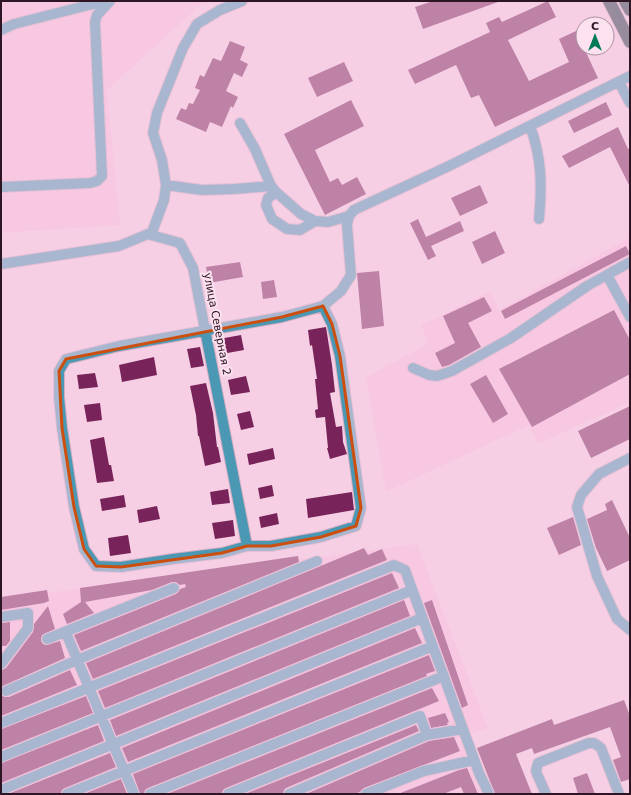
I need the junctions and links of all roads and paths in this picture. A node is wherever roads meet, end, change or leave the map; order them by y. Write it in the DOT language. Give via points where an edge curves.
graph roads {
  1 [pos="105,1"];
  2 [pos="110,1"];
  3 [pos="242,1"];
  4 [pos="609,1"];
  5 [pos="626,1"];
  6 [pos="630,10"];
  7 [pos="1,30"];
  8 [pos="630,42"];
  9 [pos="630,76"];
  10 [pos="619,82"];
  11 [pos="630,103"];
  12 [pos="240,123"];
  13 [pos="530,126"];
  14 [pos="166,184"];
  15 [pos="2,187"];
  16 [pos="273,189"];
  17 [pos="348,216"];
  18 [pos="539,219"];
  19 [pos="315,220"];
  20 [pos="151,235"];
  21 [pos="630,262"];
  22 [pos="1,264"];
  23 [pos="607,275"];
  24 [pos="323,306"];
  25 [pos="630,317"];
  26 [pos="206,332"];
  27 [pos="413,368"];
  28 [pos="630,458"];
  29 [pos="248,546"];
  30 [pos="317,561"];
  31 [pos="174,588"];
  32 [pos="412,590"];
  33 [pos="1,617"];
  34 [pos="422,618"];
  35 [pos="630,630"];
  36 [pos="66,633"];
  37 [pos="47,639"];
  38 [pos="433,646"];
  39 [pos="77,660"];
  40 [pos="1,664"];
  41 [pos="444,676"];
  42 [pos="89,688"];
  43 [pos="6,691"];
  44 [pos="101,716"];
  45 [pos="1,723"];
  46 [pos="463,729"];
  47 [pos="427,736"];
  48 [pos="113,744"];
  49 [pos="1,757"];
  50 [pos="474,760"];
  51 [pos="124,770"];
  52 [pos="1,790"];
  53 [pos="67,794"];
  54 [pos="134,794"];
  55 [pos="150,794"];
  56 [pos="228,794"];
  57 [pos="288,794"];
  58 [pos="366,794"];
  59 [pos="489,794"];
  60 [pos="546,794"];
  61 [pos="619,794"];
  1 -- 7 [label="street" via="14,24"];
  2 -- 15 [label="street" via="97,15 95,22 102,176 90,183"];
  3 -- 14 [label="street" via="197,24 183,48 157,113 153,133 162,160"];
  4 -- 8 [label="highway"];
  5 -- 6 [label="highway"];
  9 -- 10 [label="street"];
  10 -- 11 [label="street"];
  10 -- 13 [label="street"];
  12 -- 16 [label="street"];
  13 -- 17 [label="street" via="354,210"];
  13 -- 18 [label="street" via="541,172"];
  14 -- 16 [label="street" via="202,190"];
  14 -- 20 [label="street" via="164,200"];
  16 -- 19 [label="street" via="301,214"];
  16 -- 19 [label="street" via="266,205 272,219 293,230 300,230"];
  17 -- 19 [label="street" via="328,222"];
  17 -- 24 [label="street" via="351,275 341,291"];
  20 -- 22 [label="street" via="119,246"];
  20 -- 26 [label="street, улица Северная 2" via="180,243 193,268"];
  21 -- 23 [label="street"];
  23 -- 25 [label="street"];
  23 -- 27 [label="street" via="511,338 452,371 437,376"];
  24 -- 26 [label="street"];
  24 -- 29 [label="street" via="332,324 340,356 361,508 356,526 321,537 271,546"];
  26 -- 29 [label="street, улица Северная 2"];
  26 -- 29 [label="street" via="127,345 66,359 59,371 59,397 74,507 84,549 96,566 121,567 222,553"];
  28 -- 35 [label="street" via="599,474 581,495 577,507 597,576 617,620"];
  30 -- 39 [label="street"];
  31 -- 36 [label="street"];
  32 -- 34 [label="street"];
  32 -- 42 [label="street" via="405,570 394,565"];
  32 -- 44 [label="street"];
  33 -- 40 [label="street" via="28,613 28,628"];
  34 -- 38 [label="street"];
  34 -- 48 [label="street"];
  36 -- 37 [label="street"];
  36 -- 39 [label="street"];
  38 -- 41 [label="street"];
  38 -- 51 [label="street"];
  39 -- 42 [label="street"];
  39 -- 43 [label="street"];
  41 -- 46 [label="street"];
  41 -- 55 [label="street"];
  42 -- 44 [label="street"];
  42 -- 45 [label="street"];
  44 -- 48 [label="street"];
  44 -- 49 [label="street"];
  46 -- 47 [label="street"];
  46 -- 50 [label="street"];
  47 -- 56 [label="street" via="420,716"];
  47 -- 57 [label="street"];
  48 -- 51 [label="street"];
  48 -- 52 [label="street"];
  50 -- 58 [label="street" via="424,771"];
  50 -- 59 [label="street"];
  51 -- 53 [label="street"];
  51 -- 54 [label="street"];
  60 -- 61 [label="street" via="536,771 538,763 589,743 601,748"];
}
